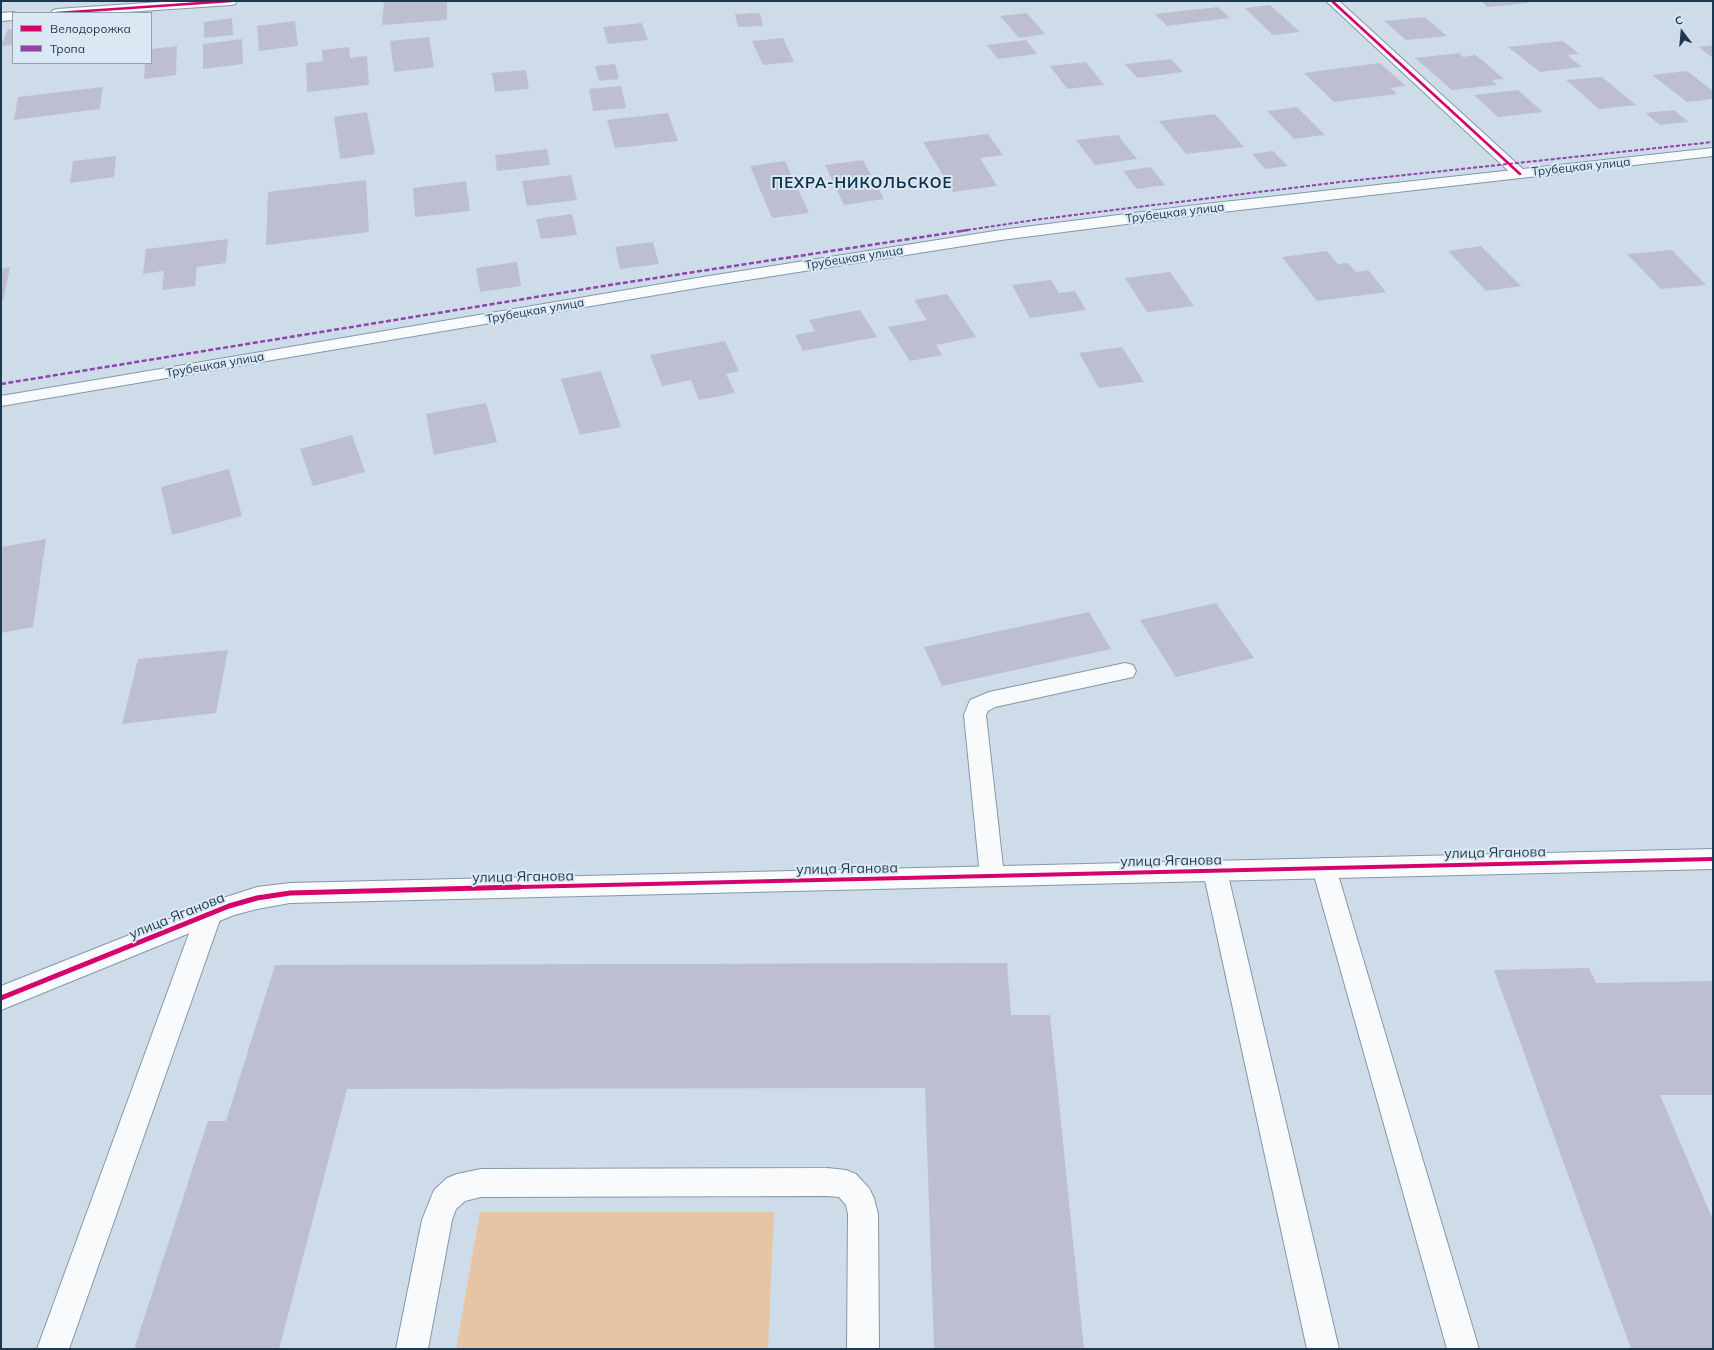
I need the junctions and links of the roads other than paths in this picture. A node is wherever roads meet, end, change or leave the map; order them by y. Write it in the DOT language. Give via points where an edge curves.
graph roads {
  1 [pos="232,1"];
  2 [pos="1332,1"];
  3 [pos="72,12"];
  4 [pos="12,16"];
  5 [pos="1,17"];
  6 [pos="1713,152"];
  7 [pos="1520,174"];
  8 [pos="1,401"];
  9 [pos="1126,671"];
  10 [pos="1713,859"];
  11 [pos="1324,868"];
  12 [pos="1215,871"];
  13 [pos="992,876"];
  14 [pos="209,914"];
  15 [pos="1,998"];
  16 [pos="53,1349"];
  17 [pos="412,1349"];
  18 [pos="863,1349"];
  19 [pos="1323,1349"];
  20 [pos="1462,1349"];
  1 -- 3 [label="street"];
  2 -- 7 [label="street"];
  4 -- 5 [label="street"];
  6 -- 7 [label="street, Трубецкая улица"];
  7 -- 8 [label="street, Трубецкая улица" via="1205,209 1001,235 703,282"];
  9 -- 13 [label="street" via="989,700 978,706 974,715"];
  10 -- 11 [label="street, улица Яганова"];
  11 -- 12 [label="street, улица Яганова"];
  11 -- 20 [label="street"];
  12 -- 13 [label="street, улица Яганова"];
  12 -- 19 [label="street"];
  13 -- 14 [label="street, улица Яганова" via="290,893 257,898"];
  14 -- 15 [label="street, улица Яганова"];
  14 -- 16 [label="street"];
  17 -- 18 [label="street" via="437,1220 444,1200 457,1188 481,1183 827,1182 846,1184 859,1198 863,1214"];
}
